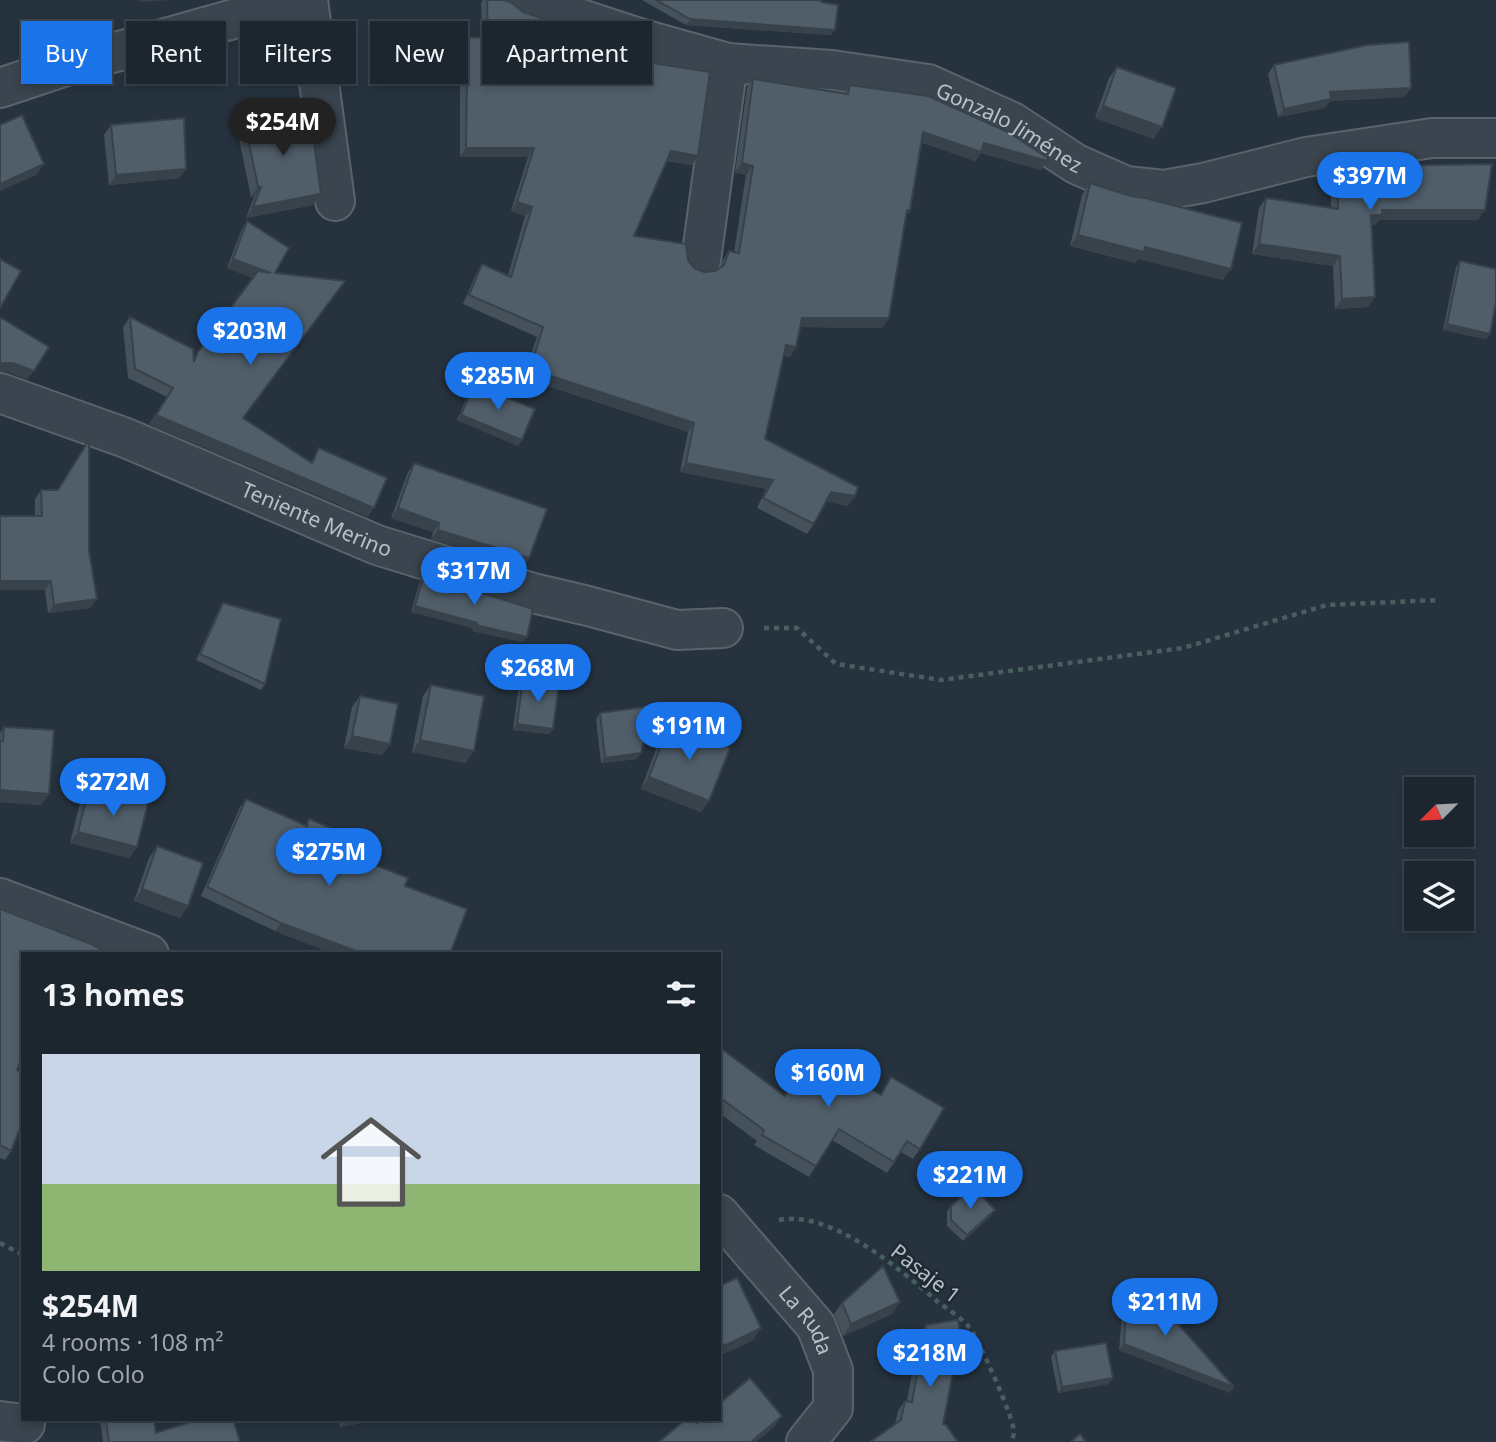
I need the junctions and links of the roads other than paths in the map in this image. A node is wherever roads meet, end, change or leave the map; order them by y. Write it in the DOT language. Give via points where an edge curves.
graph roads {
  1 [pos="301,0"];
  2 [pos="308,0"];
  3 [pos="523,0"];
  4 [pos="728,63"];
  5 [pos="0,88"];
  6 [pos="1496,138"];
  7 [pos="335,201"];
  8 [pos="701,260"];
  9 [pos="0,393"];
  10 [pos="723,628"];
  11 [pos="0,898"];
  12 [pos="144,952"];
  13 [pos="721,1216"];
  14 [pos="806,1442"];
  1 -- 5 [label="street"];
  2 -- 7 [label="street"];
  3 -- 4 [label="street, Gonzalo Jiménez"];
  4 -- 6 [label="street, Gonzalo Jiménez" via="832,70 928,84 1012,122 1076,164 1139,188 1164,190 1306,157 1432,138"];
  4 -- 8 [label="street"];
  9 -- 10 [label="street, Teniente Merino" via="126,438 377,545 533,593 677,630"];
  11 -- 12 [label="street"];
  13 -- 14 [label="street, La Ruda" via="816,1326 833,1370 833,1408"];
}
